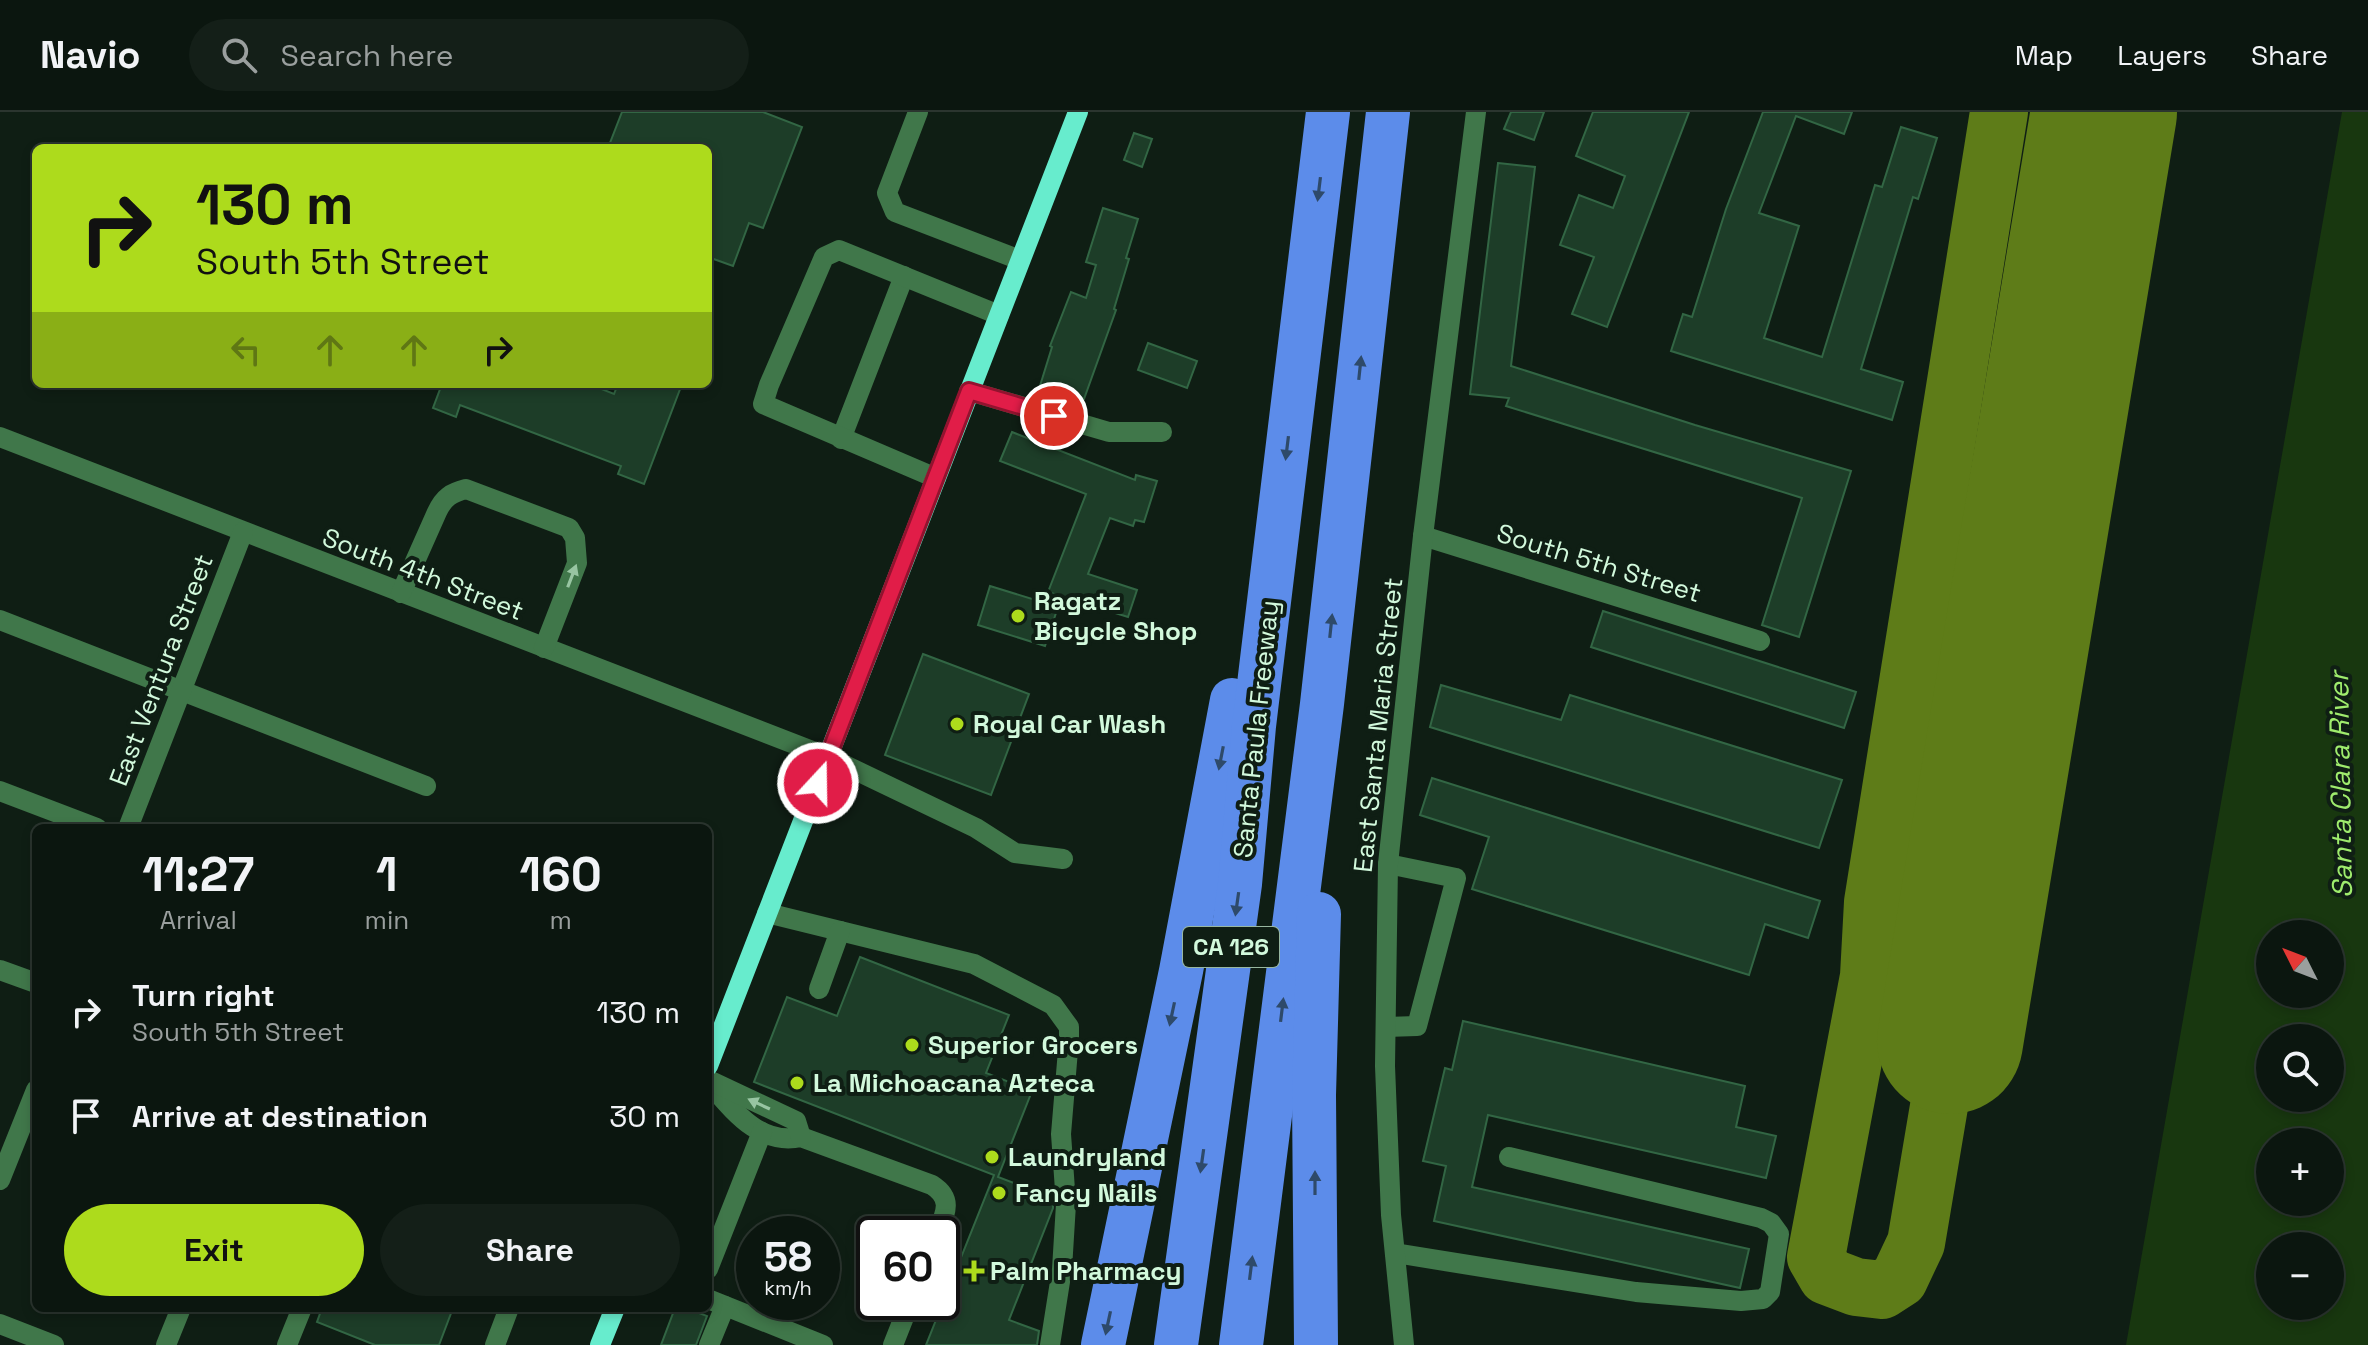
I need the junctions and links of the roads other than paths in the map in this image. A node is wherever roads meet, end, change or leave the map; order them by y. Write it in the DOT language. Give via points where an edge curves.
graph roads {
  1 [pos="918,112"];
  2 [pos="1078,112"];
  3 [pos="1328,112"];
  4 [pos="1388,112"];
  5 [pos="1476,112"];
  6 [pos="1020,260"];
  7 [pos="904,276"];
  8 [pos="999,315"];
  9 [pos="969,391"];
  10 [pos="1162,432"];
  11 [pos="0,437"];
  12 [pos="841,439"];
  13 [pos="936,478"];
  14 [pos="243,532"];
  15 [pos="1423,536"];
  16 [pos="1275,548"];
  17 [pos="401,593"];
  18 [pos="0,620"];
  19 [pos="1760,641"];
  20 [pos="544,648"];
  21 [pos="180,689"];
  22 [pos="1322,704"];
  23 [pos="828,757"];
  24 [pos="426,786"];
  25 [pos="0,791"];
  26 [pos="87,824"];
  27 [pos="129,824"];
  28 [pos="1063,859"];
  29 [pos="1388,864"];
  30 [pos="767,913"];
  31 [pos="840,931"];
  32 [pos="0,970"];
  33 [pos="32,982"];
  34 [pos="819,989"];
  35 [pos="1386,1027"];
  36 [pos="712,1056"];
  37 [pos="712,1083"];
  38 [pos="712,1085"];
  39 [pos="32,1100"];
  40 [pos="762,1132"];
  41 [pos="801,1137"];
  42 [pos="1509,1157"];
  43 [pos="0,1180"];
  44 [pos="944,1216"];
  45 [pos="1395,1253"];
  46 [pos="712,1259"];
  47 [pos="717,1302"];
  48 [pos="179,1312"];
  49 [pos="300,1312"];
  50 [pos="507,1312"];
  51 [pos="613,1312"];
  52 [pos="903,1320"];
  53 [pos="0,1324"];
  54 [pos="819,1344"];
  55 [pos="54,1345"];
  56 [pos="166,1345"];
  57 [pos="287,1345"];
  58 [pos="495,1345"];
  59 [pos="600,1345"];
  60 [pos="709,1345"];
  61 [pos="893,1345"];
  62 [pos="1050,1345"];
  63 [pos="1103,1345"];
  64 [pos="1176,1345"];
  65 [pos="1241,1345"];
  66 [pos="1316,1345"];
  67 [pos="1404,1345"];
  1 -- 6 [label="street" via="887,193 895,212"];
  2 -- 6 [label="main road"];
  3 -- 16 [label="highway, Santa Paula Freeway / CA 126, one-way"];
  22 -- 4 [label="highway, CA 126, one-way"];
  5 -- 15 [label="street, East Santa Maria Street"];
  6 -- 8 [label="main road"];
  7 -- 8 [label="street"];
  7 -- 12 [label="street"];
  7 -- 12 [label="street" via="839,250 824,257 769,385 763,404"];
  8 -- 9 [label="main road"];
  9 -- 10 [label="street" via="1109,432"];
  9 -- 13 [label="main road"];
  11 -- 14 [label="street, South 4th Street"];
  12 -- 13 [label="street"];
  13 -- 23 [label="main road"];
  14 -- 17 [label="street, South 4th Street"];
  14 -- 21 [label="street, East Ventura Street"];
  15 -- 19 [label="street, South 5th Street"];
  15 -- 29 [label="street, East Santa Maria Street"];
  16 -- 63 [label="highway, one-way" via="1247,618"];
  16 -- 64 [label="highway, Santa Paula Freeway / CA 126, one-way" via="1240,884"];
  17 -- 20 [label="street, South 4th Street"];
  20 -- 17 [label="street, one-way" via="577,563 569,528 466,489 452,492 443,500"];
  18 -- 21 [label="street"];
  20 -- 23 [label="street, South 4th Street"];
  21 -- 24 [label="street"];
  21 -- 27 [label="street, East Ventura Street"];
  65 -- 22 [label="highway, CA 126, one-way"];
  66 -- 22 [label="highway, one-way" via="1314,1095"];
  23 -- 28 [label="street, South 4th Street" via="1015,853"];
  23 -- 30 [label="main road"];
  25 -- 26 [label="street"];
  29 -- 35 [label="street, East Santa Maria Street"];
  29 -- 35 [label="street" via="1456,878 1417,1026"];
  30 -- 31 [label="street"];
  30 -- 36 [label="main road"];
  31 -- 34 [label="street"];
  31 -- 62 [label="street" via="974,964 1053,1005 1069,1027 1061,1134 1066,1204"];
  32 -- 33 [label="street"];
  35 -- 45 [label="street, East Santa Maria Street"];
  41 -- 37 [label="street, one-way" via="796,1121"];
  38 -- 40 [label="street" via="749,1126"];
  39 -- 43 [label="street"];
  40 -- 41 [label="street" via="786,1140"];
  40 -- 46 [label="street"];
  41 -- 44 [label="street" via="932,1185 947,1199"];
  42 -- 45 [label="street" via="1771,1223 1779,1234 1770,1292 1763,1299 1741,1301 1636,1292"];
  45 -- 67 [label="street, East Santa Maria Street"];
  47 -- 54 [label="street"];
  47 -- 60 [label="street"];
  48 -- 56 [label="street"];
  49 -- 57 [label="street"];
  50 -- 58 [label="street"];
  51 -- 59 [label="main road"];
  52 -- 61 [label="street"];
  53 -- 55 [label="street"];
}
